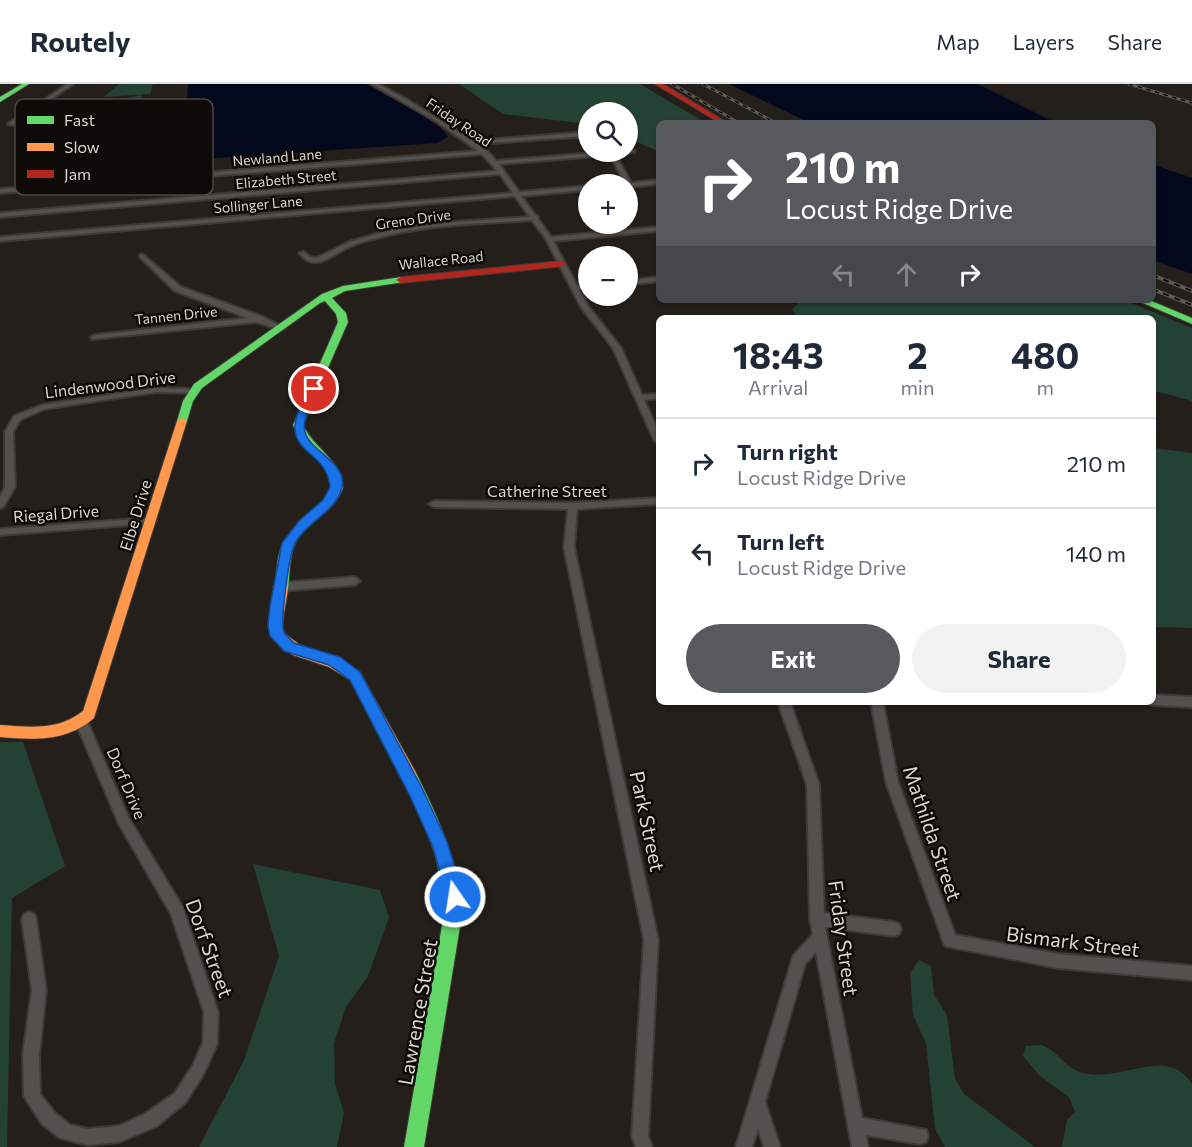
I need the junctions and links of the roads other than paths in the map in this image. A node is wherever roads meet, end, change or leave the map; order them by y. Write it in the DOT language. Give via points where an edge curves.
graph roads {
  1 [pos="26,84"];
  2 [pos="71,84"];
  3 [pos="374,84"];
  4 [pos="651,84"];
  5 [pos="658,84"];
  6 [pos="48,99"];
  7 [pos="0,100"];
  8 [pos="711,120"];
  9 [pos="720,120"];
  10 [pos="15,121"];
  11 [pos="11,124"];
  12 [pos="578,135"];
  13 [pos="471,143"];
  14 [pos="485,152"];
  15 [pos="578,156"];
  16 [pos="495,163"];
  17 [pos="502,172"];
  18 [pos="213,174"];
  19 [pos="656,182"];
  20 [pos="638,183"];
  21 [pos="578,189"];
  22 [pos="15,190"];
  23 [pos="0,191"];
  24 [pos="519,194"];
  25 [pos="0,215"];
  26 [pos="536,218"];
  27 [pos="656,229"];
  28 [pos="0,238"];
  29 [pos="549,239"];
  30 [pos="302,253"];
  31 [pos="142,256"];
  32 [pos="562,264"];
  33 [pos="656,279"];
  34 [pos="638,281"];
  35 [pos="575,288"];
  36 [pos="578,288"];
  37 [pos="325,296"];
  38 [pos="1156,302"];
  39 [pos="1148,303"];
  40 [pos="1192,316"];
  41 [pos="260,319"];
  42 [pos="1192,321"];
  43 [pos="281,328"];
  44 [pos="94,337"];
  45 [pos="193,391"];
  46 [pos="656,396"];
  47 [pos="640,398"];
  48 [pos="656,435"];
  49 [pos="656,501"];
  50 [pos="434,504"];
  51 [pos="0,505"];
  52 [pos="573,506"];
  53 [pos="151,521"];
  54 [pos="0,532"];
  55 [pos="355,581"];
  56 [pos="279,587"];
  57 [pos="1156,700"];
  58 [pos="1192,702"];
  59 [pos="785,705"];
  60 [pos="878,705"];
  61 [pos="82,723"];
  62 [pos="0,731"];
  63 [pos="162,885"];
  64 [pos="29,919"];
  65 [pos="817,919"];
  66 [pos="894,929"];
  67 [pos="820,937"];
  68 [pos="950,941"];
  69 [pos="1192,973"];
  70 [pos="757,1102"];
  71 [pos="856,1125"];
  72 [pos="920,1136"];
  73 [pos="414,1147"];
  74 [pos="644,1147"];
  75 [pos="744,1147"];
  76 [pos="772,1147"];
  77 [pos="860,1147"];
  1 -- 7 [label="main road"];
  2 -- 6 [label="street"];
  3 -- 13 [label="street, Friday Road"];
  4 -- 8 [label="main road"];
  5 -- 9 [label="main road"];
  10 -- 11 [label="street"];
  12 -- 13 [label="street"];
  13 -- 14 [label="street, Friday Road"];
  14 -- 16 [label="street, Friday Road"];
  14 -- 18 [label="street, Newland Lane"];
  15 -- 16 [label="street"];
  16 -- 17 [label="street, Friday Road"];
  17 -- 24 [label="street, Friday Road"];
  17 -- 25 [label="street, Elizabeth Street"];
  19 -- 20 [label="street"];
  21 -- 24 [label="street, Sollinger Lane"];
  22 -- 23 [label="street, Newland Lane"];
  24 -- 26 [label="street"];
  24 -- 28 [label="street, Sollinger Lane"];
  26 -- 29 [label="street"];
  26 -- 30 [label="street, Greno Drive" via="410,229 346,245 315,262"];
  27 -- 29 [label="street"];
  29 -- 32 [label="street"];
  31 -- 41 [label="street" via="178,289"];
  32 -- 35 [label="street"];
  32 -- 37 [label="main road, Wallace Road" via="405,279 352,287"];
  33 -- 34 [label="street"];
  35 -- 36 [label="street"];
  35 -- 47 [label="street" via="592,318 617,348"];
  37 -- 43 [label="main road"];
  37 -- 56 [label="main road" via="341,313 343,322 298,425 301,437 335,476 336,487 328,502 288,543"];
  38 -- 40 [label="main road"];
  39 -- 42 [label="main road"];
  41 -- 43 [label="street"];
  41 -- 44 [label="street, Tannen Drive"];
  43 -- 45 [label="main road"];
  45 -- 51 [label="street, Lindenwood Drive" via="156,390 51,405 25,413 9,432 10,487"];
  45 -- 53 [label="main road, Elbe Drive"];
  46 -- 47 [label="street"];
  47 -- 48 [label="street"];
  49 -- 52 [label="street, Catherine Street"];
  50 -- 52 [label="street, Catherine Street"];
  52 -- 74 [label="street, Park Street" via="569,547 651,940 640,1136"];
  53 -- 54 [label="street, Riegal Drive"];
  53 -- 61 [label="main road, Elbe Drive" via="93,705"];
  55 -- 56 [label="street"];
  56 -- 73 [label="main road, Lawrence Street" via="277,636 289,647 334,661 355,676 417,793 454,884 454,908"];
  57 -- 58 [label="street"];
  59 -- 65 [label="street, Friday Street" via="813,784"];
  60 -- 68 [label="street, Mathilda Street" via="892,782"];
  61 -- 62 [label="main road" via="61,731"];
  61 -- 63 [label="street, Dorf Drive" via="123,820"];
  63 -- 64 [label="street, Dorf Street" via="177,911 210,1012 210,1044 180,1098 152,1120 119,1134 88,1137 66,1132 48,1118 32,1096 31,1055 39,990"];
  65 -- 66 [label="street"];
  65 -- 67 [label="street, Friday Street"];
  67 -- 70 [label="street" via="799,960"];
  67 -- 71 [label="street, Friday Street"];
  68 -- 69 [label="street, Bismark Street" via="1058,961"];
  70 -- 75 [label="street"];
  70 -- 76 [label="street"];
  71 -- 72 [label="street"];
  71 -- 77 [label="street, Friday Street"];
}
